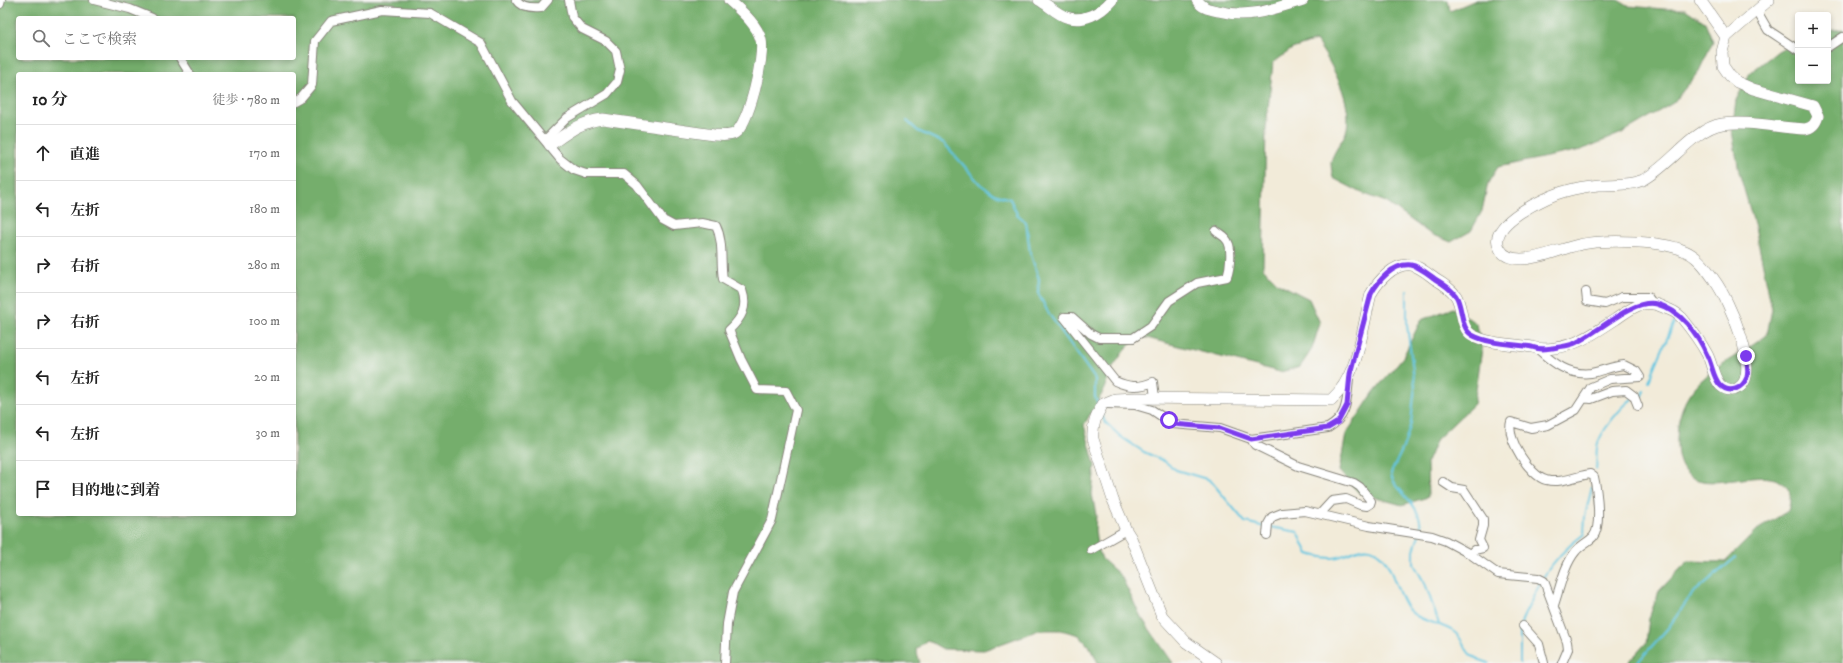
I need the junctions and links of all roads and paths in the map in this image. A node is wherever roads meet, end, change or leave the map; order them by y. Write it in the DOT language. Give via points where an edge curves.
graph roads {
  1 [pos="1,0"];
  2 [pos="94,0"];
  3 [pos="516,0"];
  4 [pos="548,0"];
  5 [pos="568,0"];
  6 [pos="729,0"];
  7 [pos="1040,0"];
  8 [pos="1112,0"];
  9 [pos="1197,0"];
  10 [pos="1303,0"];
  11 [pos="1700,0"];
  12 [pos="1769,0"];
  13 [pos="0,4"];
  14 [pos="1758,11"];
  15 [pos="147,16"];
  16 [pos="1726,37"];
  17 [pos="1843,37"];
  18 [pos="1831,46"];
  19 [pos="1795,48"];
  20 [pos="181,60"];
  21 [pos="189,72"];
  22 [pos="296,101"];
  23 [pos="547,142"];
  24 [pos="1216,231"];
  25 [pos="1586,292"];
  26 [pos="1653,304"];
  27 [pos="1539,350"];
  28 [pos="1350,374"];
  29 [pos="1155,398"];
  30 [pos="1584,398"];
  31 [pos="1103,404"];
  32 [pos="1638,406"];
  33 [pos="1251,439"];
  34 [pos="1443,482"];
  35 [pos="1320,514"];
  36 [pos="1268,529"];
  37 [pos="1126,530"];
  38 [pos="1091,550"];
  39 [pos="1470,554"];
  40 [pos="1554,605"];
  41 [pos="1523,626"];
  42 [pos="724,663"];
  43 [pos="1216,663"];
  44 [pos="1544,663"];
  45 [pos="1562,663"];
  1 -- 13 [label="street"];
  2 -- 15 [label="street"];
  3 -- 4 [label="street" via="530,9 541,8"];
  5 -- 23 [label="street" via="572,17 582,29 606,41 616,51 620,70 617,82 606,94 567,118"];
  6 -- 23 [label="street" via="754,26 762,40 754,92 746,118 736,133 726,136 714,135 603,119 574,127"];
  7 -- 8 [label="street" via="1067,17 1080,18 1099,12"];
  9 -- 10 [label="street" via="1200,6 1206,9 1226,14 1249,15"];
  11 -- 16 [label="street"];
  12 -- 14 [label="street"];
  14 -- 16 [label="street"];
  14 -- 19 [label="street" via="1768,30"];
  16 -- 26 [label="street" via="1722,59 1725,71 1737,82 1813,106 1818,116 1810,128 1737,124 1714,126 1639,182 1565,191 1540,202 1504,224 1498,237 1500,250 1516,259 1596,242 1668,245 1688,253 1697,259 1717,283 1735,321 1747,366 1744,383 1732,390 1722,387 1692,330 1678,314"];
  17 -- 18 [label="street"];
  20 -- 21 [label="street"];
  22 -- 23 [label="street" via="312,85 315,41 331,21 382,10 430,13 481,43 512,101"];
  23 -- 42 [label="street" via="560,159 574,170 586,174 624,174 637,185 663,220 674,226 702,223 716,226 721,236 720,262 723,279 742,290 746,300 739,321 729,330 741,359 757,390 786,391 796,410 772,520 733,592"];
  24 -- 29 [label="street" via="1227,239 1230,267 1227,277 1197,283 1169,301 1151,326 1133,338 1099,338 1072,317 1064,316 1115,381 1125,386 1136,387 1153,382"];
  25 -- 26 [label="street" via="1588,301 1605,304 1622,297 1641,296 1648,297"];
  26 -- 27 [label="street" via="1635,306 1595,333 1573,344"];
  27 -- 28 [label="street" via="1484,340 1471,334 1466,330 1455,295 1418,267 1411,265 1393,270 1377,283 1371,294"];
  27 -- 30 [label="street" via="1559,366 1576,373 1590,373 1624,365 1636,371 1640,377 1610,379 1591,387"];
  28 -- 29 [label="street" via="1339,393 1331,400"];
  28 -- 33 [label="street" via="1347,405 1338,422 1328,428"];
  29 -- 31 [label="street" via="1116,399"];
  30 -- 32 [label="street" via="1591,399 1612,390 1626,390 1634,396"];
  30 -- 40 [label="street" via="1576,410 1548,425 1531,428 1511,422 1510,428 1515,447 1540,478 1555,481 1590,474 1596,483 1597,531 1576,551 1566,568"];
  31 -- 33 [label="street" via="1135,405 1152,410 1173,424 1220,428"];
  31 -- 37 [label="street" via="1092,429 1093,439"];
  33 -- 35 [label="street" via="1255,445 1298,466 1354,483 1371,501 1364,506 1346,499 1332,501"];
  34 -- 39 [label="street" via="1452,488 1464,490 1483,519 1479,540 1483,548"];
  35 -- 36 [label="street" via="1305,511 1282,513 1272,517"];
  35 -- 39 [label="street" via="1446,541"];
  37 -- 38 [label="street"];
  37 -- 43 [label="street" via="1162,616 1186,642"];
  39 -- 40 [label="street" via="1498,574 1541,580"];
  40 -- 45 [label="street" via="1568,649"];
  41 -- 44 [label="street" via="1539,644"];
}
